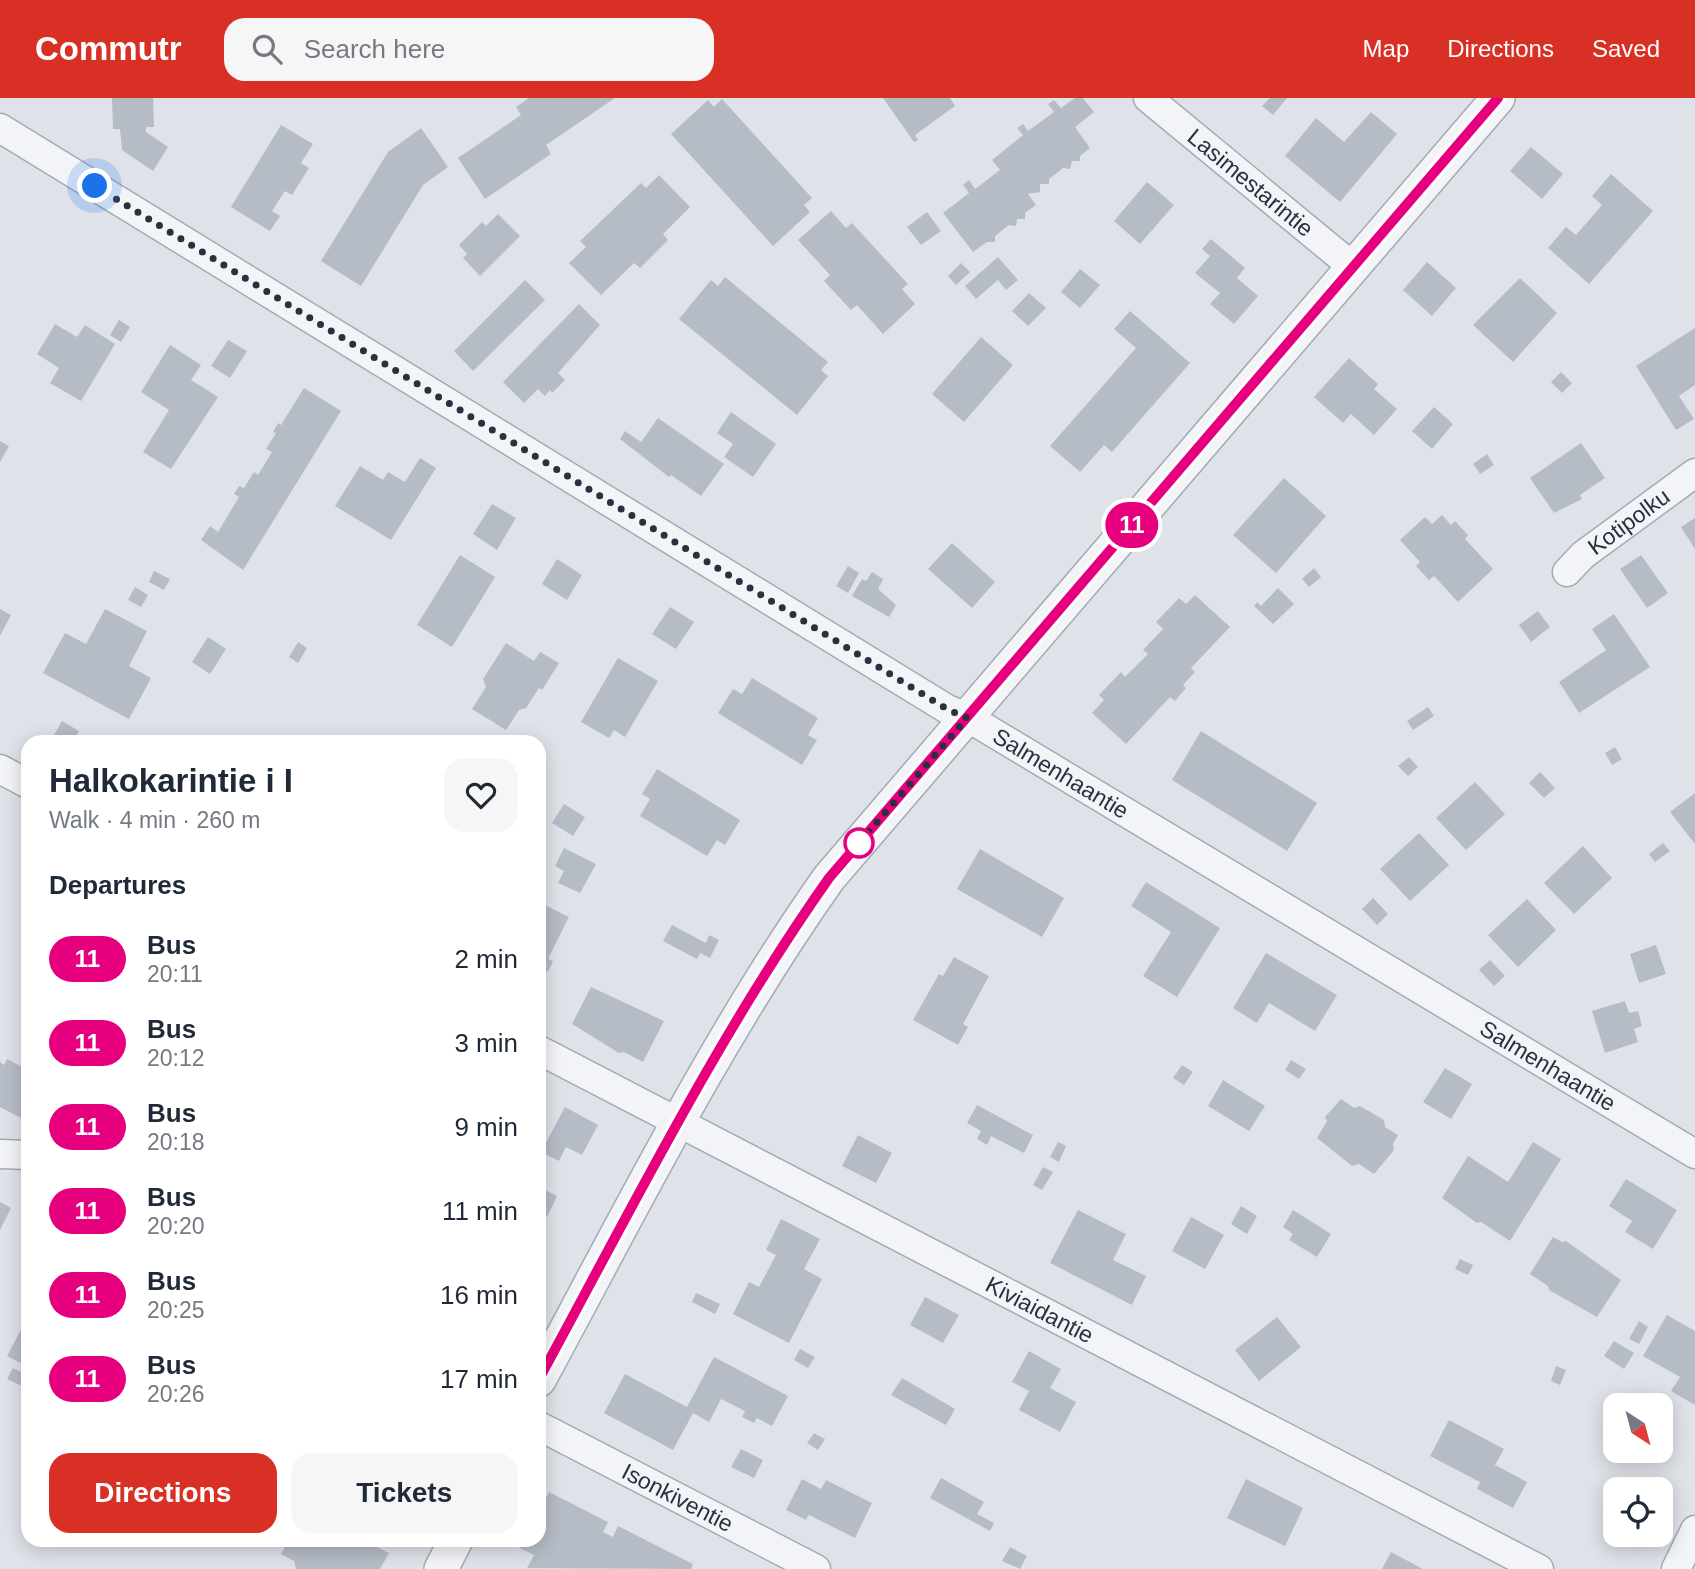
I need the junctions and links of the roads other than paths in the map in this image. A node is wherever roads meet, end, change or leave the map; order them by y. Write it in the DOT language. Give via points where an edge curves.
graph roads {
  1 [pos="1148,98"];
  2 [pos="1498,98"];
  3 [pos="0,128"];
  4 [pos="1353,267"];
  5 [pos="1695,473"];
  6 [pos="1567,572"];
  7 [pos="967,718"];
  8 [pos="0,769"];
  9 [pos="21,780"];
  10 [pos="546,1054"];
  11 [pos="679,1122"];
  12 [pos="0,1154"];
  13 [pos="1695,1154"];
  14 [pos="21,1155"];
  15 [pos="546,1367"];
  16 [pos="546,1430"];
  17 [pos="1695,1530"];
  18 [pos="452,1547"];
  19 [pos="441,1569"];
  20 [pos="817,1569"];
  21 [pos="1539,1569"];
  22 [pos="1676,1569"];
  1 -- 4 [label="street, Lasimestarintie"];
  2 -- 4 [label="street"];
  3 -- 7 [label="street, Salmenhaantie"];
  4 -- 7 [label="street"];
  5 -- 6 [label="street, Kotipolku" via="1583,555"];
  7 -- 11 [label="street" via="821,889 782,944"];
  7 -- 13 [label="street, Salmenhaantie"];
  8 -- 9 [label="street"];
  10 -- 11 [label="street, Kiviaidantie"];
  11 -- 15 [label="street"];
  11 -- 21 [label="street, Kiviaidantie"];
  12 -- 14 [label="street"];
  16 -- 20 [label="street, Isonkiventie"];
  17 -- 22 [label="street"];
  18 -- 19 [label="street"];
}
